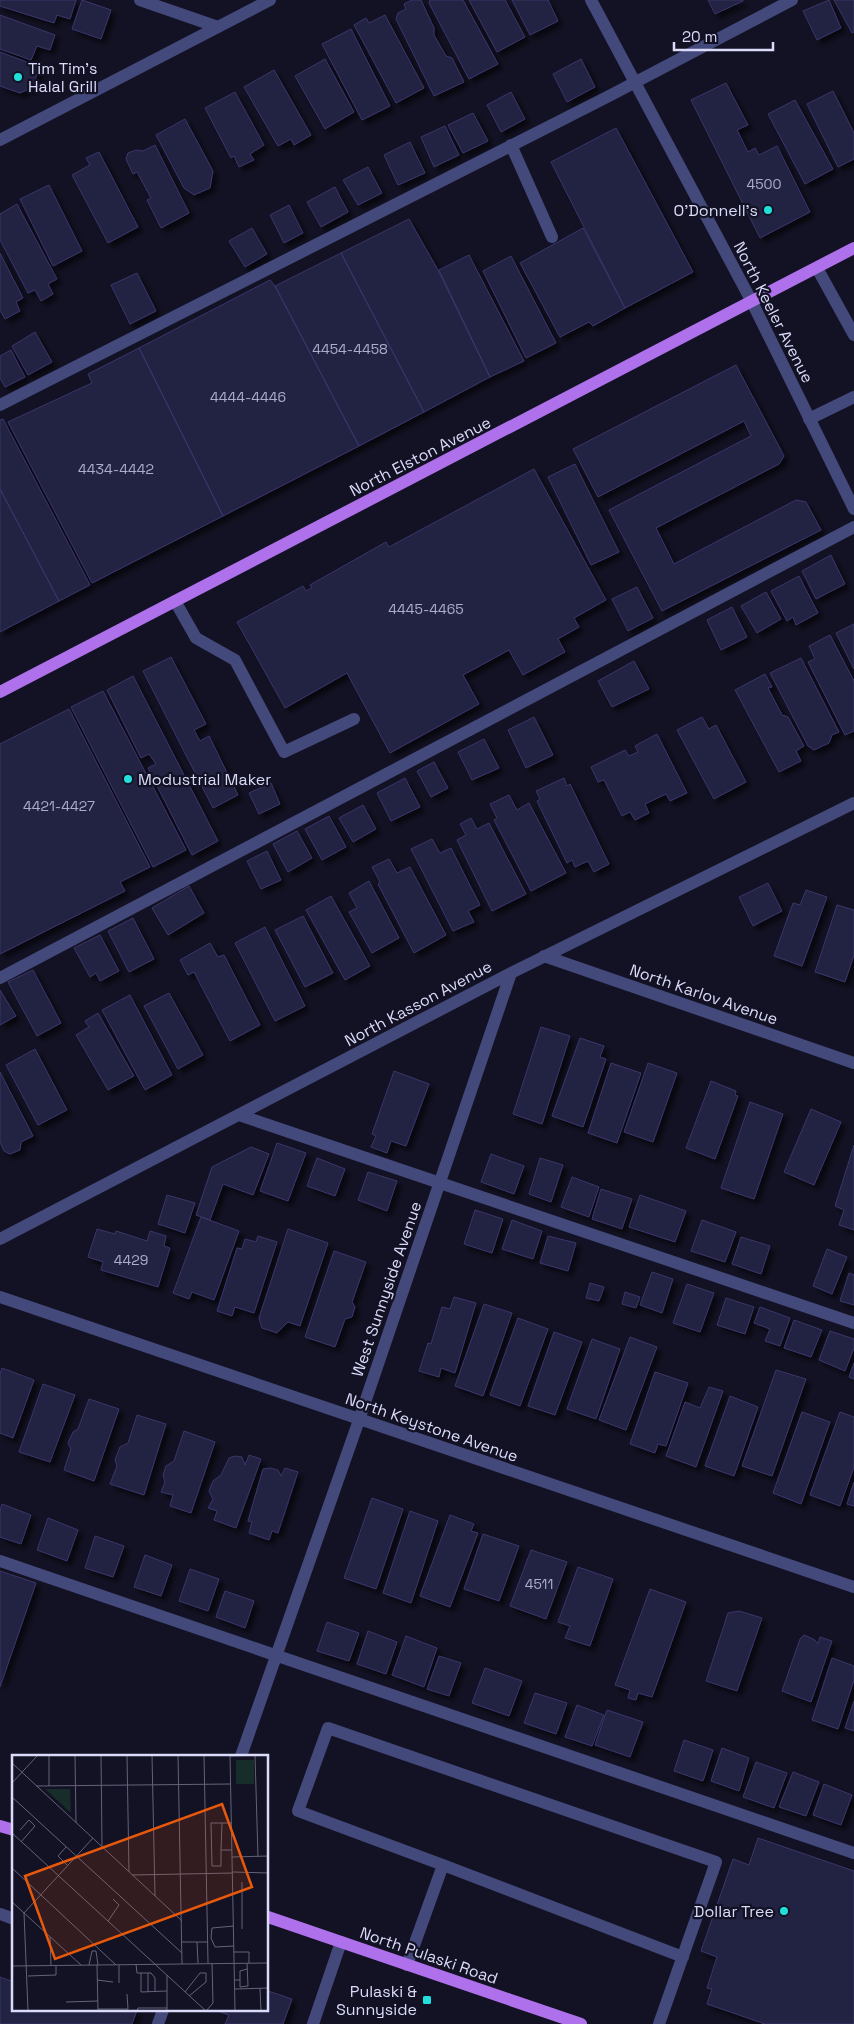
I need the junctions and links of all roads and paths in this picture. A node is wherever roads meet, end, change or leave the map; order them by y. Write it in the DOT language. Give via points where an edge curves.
graph roads {
  1 [pos="140,0"];
  2 [pos="270,0"];
  3 [pos="591,0"];
  4 [pos="792,0"];
  5 [pos="218,27"];
  6 [pos="635,82"];
  7 [pos="0,140"];
  8 [pos="511,145"];
  9 [pos="552,237"];
  10 [pos="854,248"];
  11 [pos="817,268"];
  12 [pos="752,302"];
  13 [pos="854,335"];
  14 [pos="854,397"];
  15 [pos="0,405"];
  16 [pos="810,419"];
  17 [pos="854,509"];
  18 [pos="854,527"];
  19 [pos="175,601"];
  20 [pos="0,692"];
  21 [pos="354,719"];
  22 [pos="854,802"];
  23 [pos="544,956"];
  24 [pos="511,973"];
  25 [pos="0,978"];
  26 [pos="854,1063"];
  27 [pos="239,1115"];
  28 [pos="440,1182"];
  29 [pos="0,1239"];
  30 [pos="0,1297"];
  31 [pos="854,1322"];
  32 [pos="359,1420"];
  33 [pos="0,1561"];
  34 [pos="854,1587"];
  35 [pos="276,1656"];
  36 [pos="241,1755"];
  37 [pos="854,1852"];
  38 [pos="443,1866"];
  39 [pos="0,1914"];
  40 [pos="269,1917"];
  41 [pos="12,1918"];
  42 [pos="341,1942"];
  43 [pos="683,1957"];
  44 [pos="407,1965"];
  45 [pos="162,2012"];
  46 [pos="158,2024"];
  47 [pos="313,2024"];
  48 [pos="580,2024"];
  49 [pos="659,2024"];
  1 -- 5 [label="street"];
  2 -- 5 [label="street"];
  3 -- 6 [label="street, North Keeler Avenue"];
  4 -- 6 [label="street"];
  5 -- 7 [label="street"];
  6 -- 8 [label="street"];
  6 -- 12 [label="street, North Keeler Avenue"];
  8 -- 9 [label="street"];
  8 -- 15 [label="street"];
  10 -- 11 [label="main road, North Elston Avenue"];
  11 -- 12 [label="main road, North Elston Avenue"];
  11 -- 13 [label="street"];
  12 -- 16 [label="street, North Keeler Avenue"];
  12 -- 19 [label="main road, North Elston Avenue"];
  14 -- 16 [label="street"];
  16 -- 17 [label="street, North Keeler Avenue"];
  18 -- 25 [label="street"];
  19 -- 20 [label="main road, North Elston Avenue"];
  19 -- 21 [label="street" via="196,638 235,660 284,752"];
  22 -- 23 [label="street, North Kasson Avenue"];
  23 -- 24 [label="street, North Kasson Avenue"];
  23 -- 26 [label="street, North Karlov Avenue"];
  24 -- 27 [label="street, North Kasson Avenue"];
  24 -- 28 [label="street, West Sunnyside Avenue"];
  27 -- 28 [label="street"];
  27 -- 29 [label="street, North Kasson Avenue"];
  28 -- 31 [label="street"];
  28 -- 32 [label="street, West Sunnyside Avenue"];
  30 -- 32 [label="street, North Keystone Avenue"];
  32 -- 34 [label="street, North Keystone Avenue"];
  32 -- 35 [label="street, West Sunnyside Avenue"];
  33 -- 35 [label="street"];
  35 -- 36 [label="street, West Sunnyside Avenue"];
  35 -- 37 [label="street"];
  38 -- 43 [label="street"];
  38 -- 43 [label="street" via="298,1811 328,1728 716,1862"];
  38 -- 44 [label="street"];
  39 -- 41 [label="street"];
  40 -- 42 [label="main road, North Pulaski Road"];
  42 -- 44 [label="main road, North Pulaski Road"];
  42 -- 47 [label="street"];
  43 -- 49 [label="street"];
  44 -- 48 [label="main road, North Pulaski Road"];
  45 -- 46 [label="street"];
}
